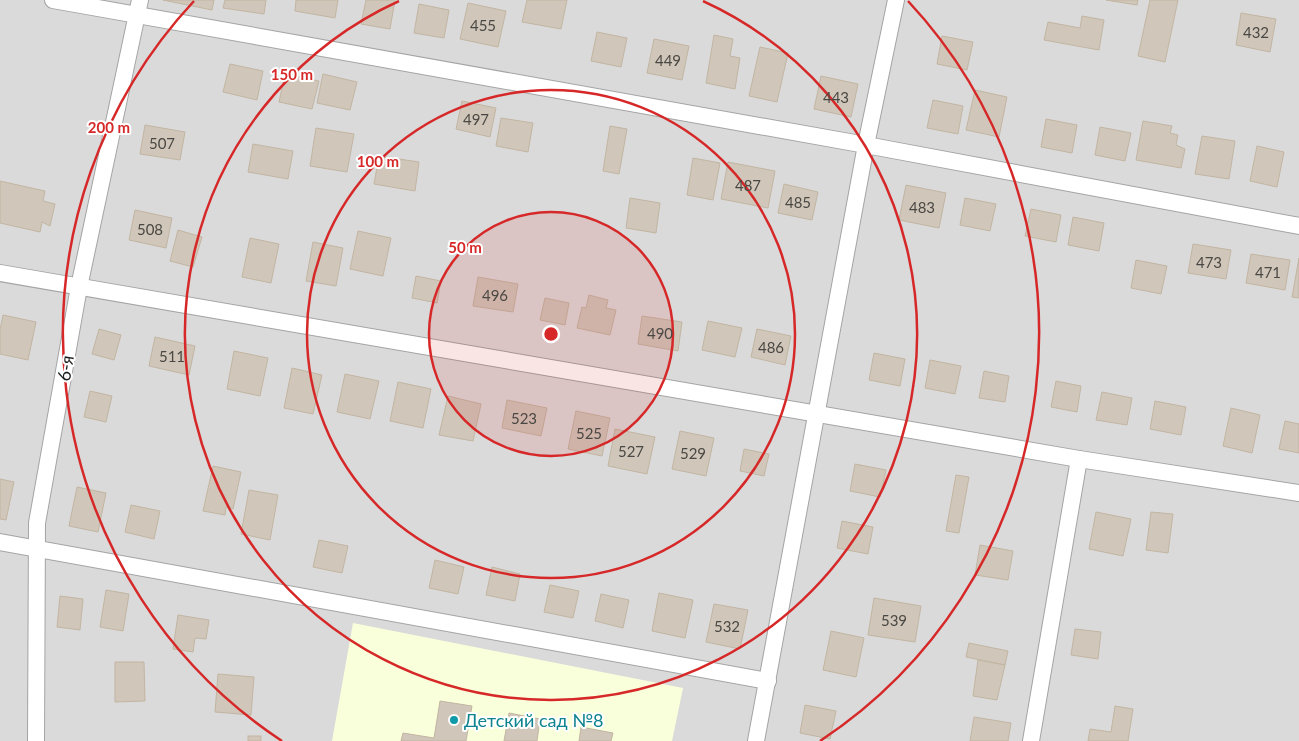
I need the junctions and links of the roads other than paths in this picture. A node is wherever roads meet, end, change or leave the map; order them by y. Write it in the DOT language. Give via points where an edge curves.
graph roads {
  1 [pos="52,0"];
  2 [pos="896,0"];
  3 [pos="139,8"];
  4 [pos="866,145"];
  5 [pos="1299,226"];
  6 [pos="0,274"];
  7 [pos="79,287"];
  8 [pos="817,414"];
  9 [pos="1078,458"];
  10 [pos="1299,493"];
  11 [pos="0,542"];
  12 [pos="37,548"];
  13 [pos="768,681"];
  14 [pos="36,741"];
  15 [pos="756,741"];
  16 [pos="1031,741"];
  1 -- 3 [label="street"];
  2 -- 4 [label="street"];
  3 -- 4 [label="street"];
  3 -- 7 [label="street, 6-я"];
  4 -- 5 [label="street"];
  4 -- 8 [label="street"];
  6 -- 7 [label="street"];
  7 -- 8 [label="street"];
  7 -- 12 [label="street, 6-я" via="38,523"];
  8 -- 9 [label="street"];
  8 -- 13 [label="street"];
  9 -- 10 [label="street"];
  9 -- 16 [label="street"];
  11 -- 12 [label="street"];
  12 -- 13 [label="street"];
  12 -- 14 [label="street, 6-я"];
  13 -- 15 [label="street"];
}
